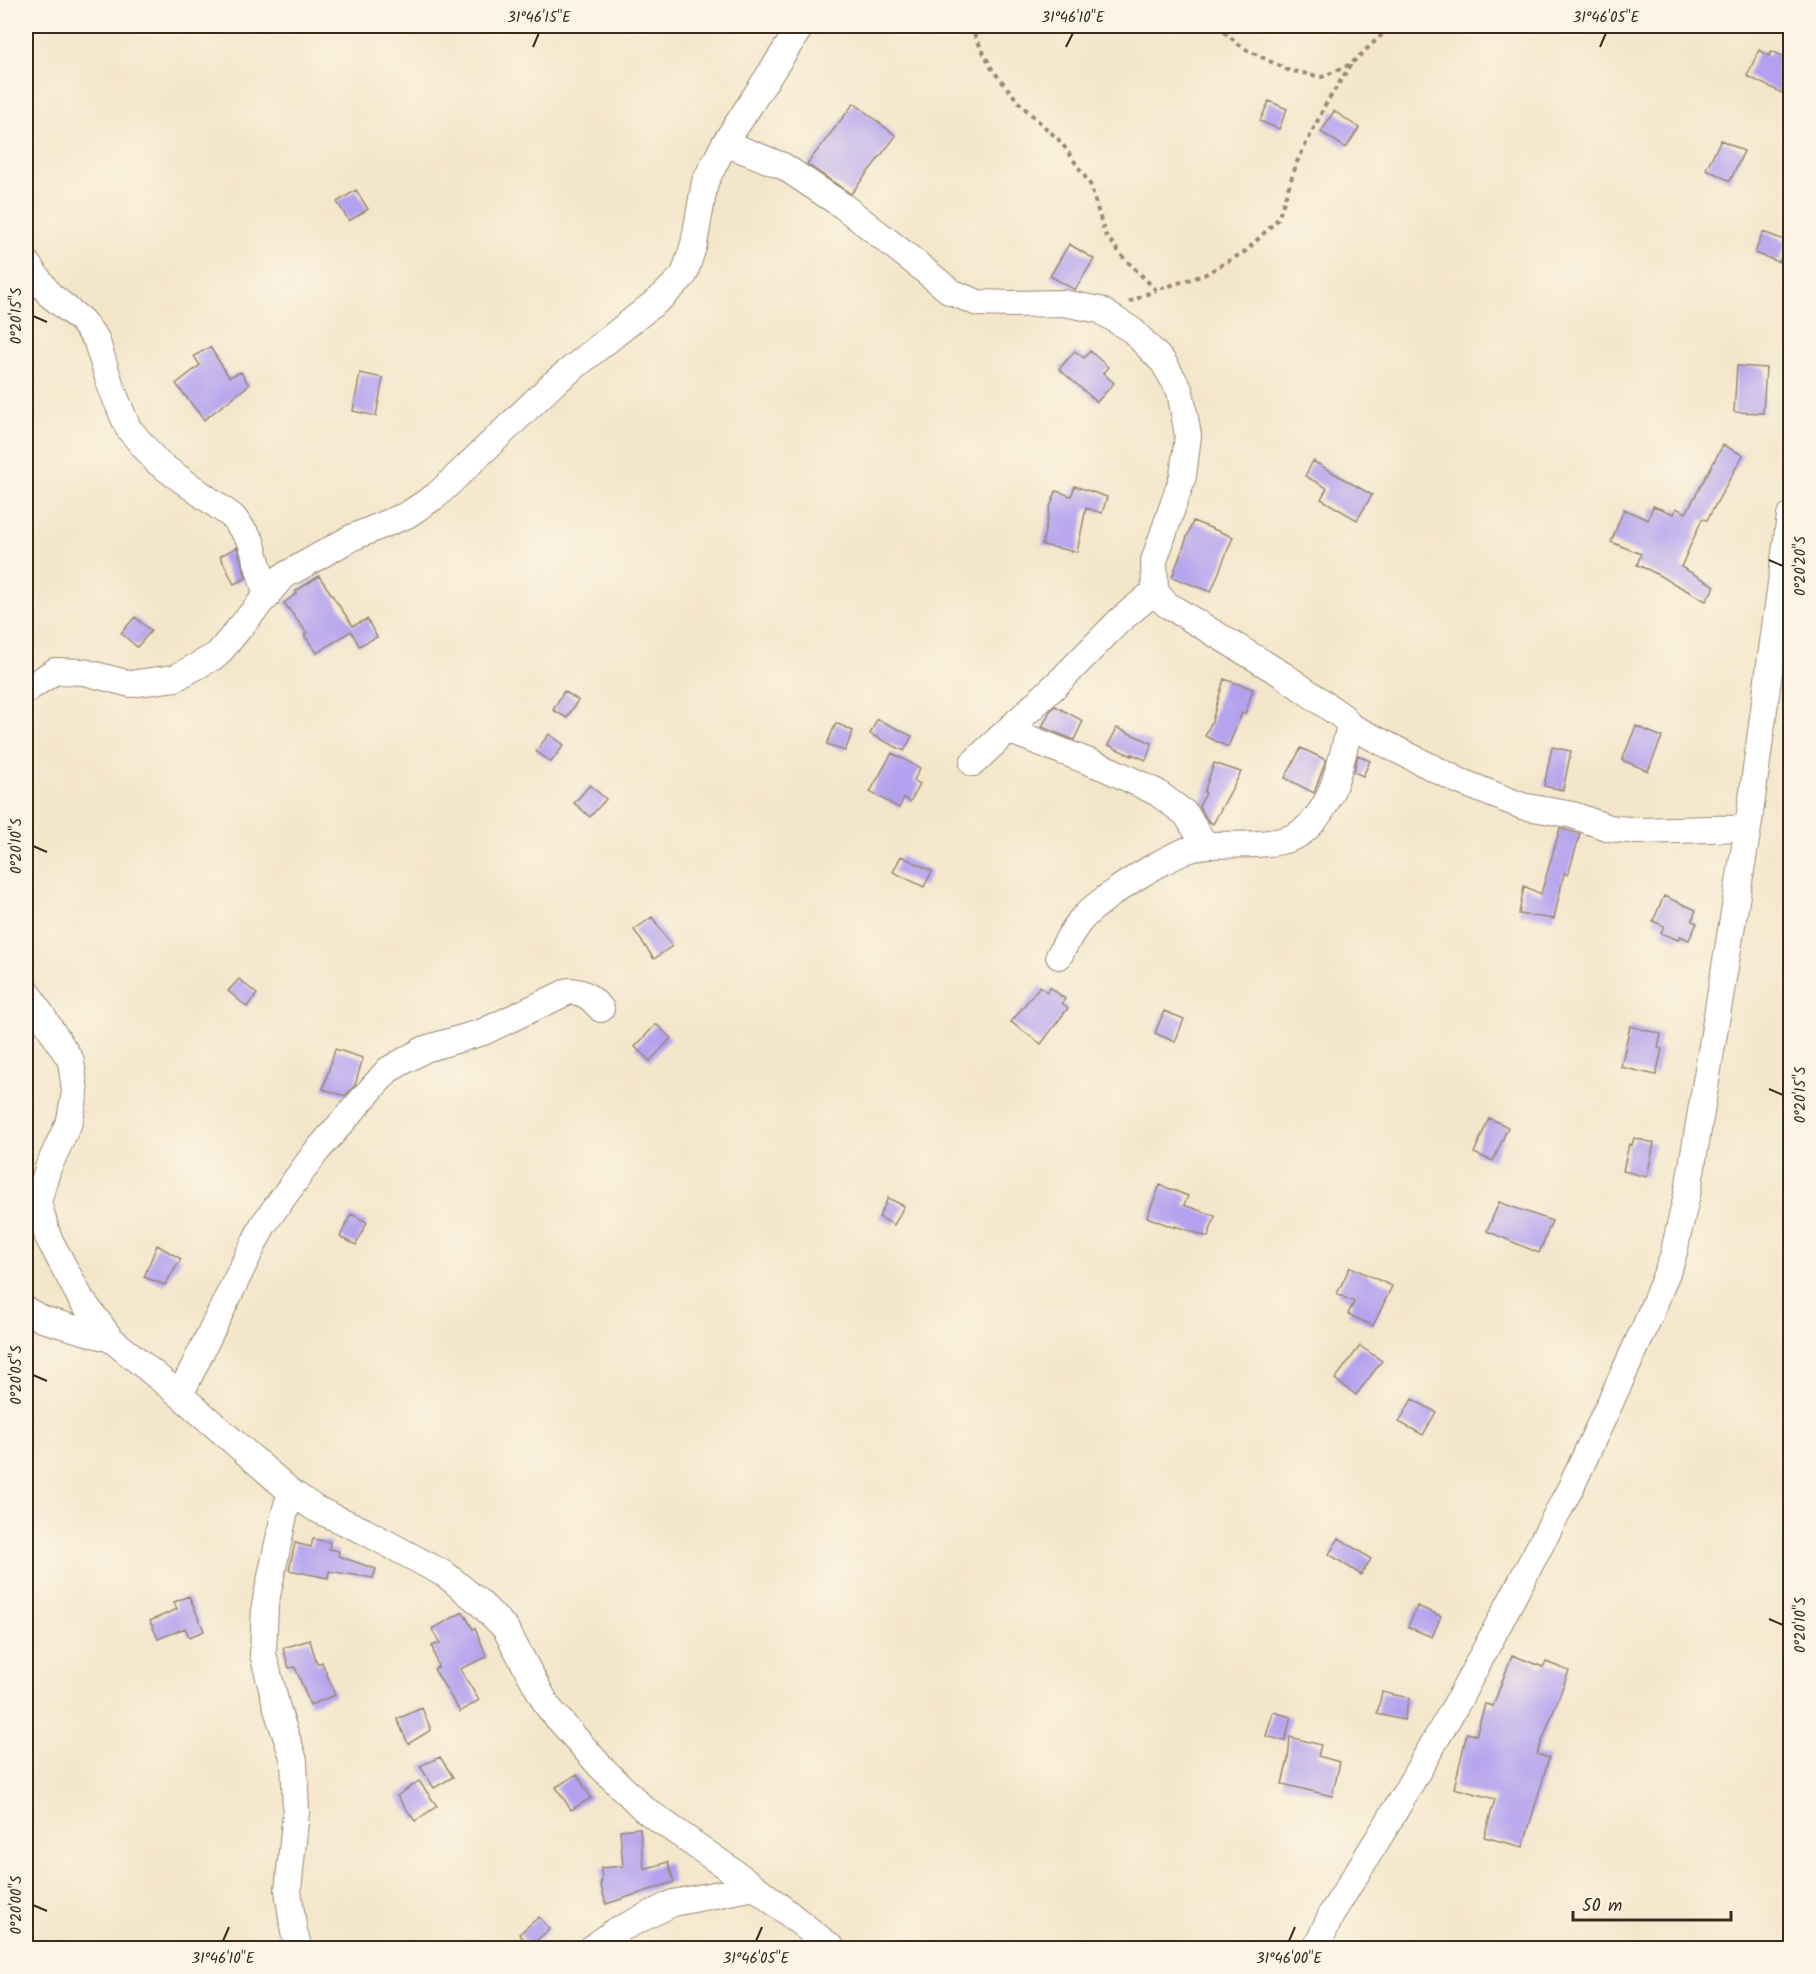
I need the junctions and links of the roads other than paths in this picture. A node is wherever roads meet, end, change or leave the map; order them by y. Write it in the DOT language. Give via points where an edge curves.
graph roads {
  1 [pos="801,26"];
  2 [pos="725,143"];
  3 [pos="26,262"];
  4 [pos="1791,516"];
  5 [pos="1155,591"];
  6 [pos="267,597"];
  7 [pos="26,690"];
  8 [pos="1350,726"];
  9 [pos="1008,730"];
  10 [pos="973,763"];
  11 [pos="1748,828"];
  12 [pos="1205,845"];
  13 [pos="1059,956"];
  14 [pos="26,990"];
  15 [pos="601,1009"];
  16 [pos="26,1310"];
  17 [pos="111,1339"];
  18 [pos="180,1395"];
  19 [pos="291,1492"];
  20 [pos="755,1887"];
  21 [pos="299,1948"];
  22 [pos="592,1948"];
  23 [pos="832,1948"];
  24 [pos="1316,1948"];
  1 -- 2 [label="street"];
  2 -- 5 [label="street" via="783,166 843,207 951,292 978,303 1063,303 1100,310 1134,331 1163,362 1180,391 1188,435 1183,476 1154,561"];
  2 -- 6 [label="street" via="705,182 684,275 663,296 554,383 437,495 407,515 351,538 282,577"];
  3 -- 6 [label="street" via="50,295 81,320 96,339 128,428 157,462 233,517 251,541"];
  4 -- 11 [label="street"];
  5 -- 8 [label="street" via="1166,604 1283,675"];
  5 -- 9 [label="street"];
  6 -- 7 [label="street" via="217,655 175,678 130,684 84,672 55,671"];
  8 -- 11 [label="street" via="1459,781 1522,806 1573,815 1609,828 1638,831"];
  8 -- 12 [label="street" via="1330,797 1301,834 1246,846"];
  9 -- 10 [label="street"];
  9 -- 12 [label="street" via="1156,792 1186,814"];
  11 -- 24 [label="street" via="1688,1190 1672,1260 1571,1487 1458,1701 1332,1913"];
  12 -- 13 [label="street" via="1172,857 1105,898 1080,921"];
  14 -- 17 [label="street" via="71,1060 75,1092 70,1120 48,1168 38,1202 48,1237"];
  15 -- 18 [label="street" via="590,997 569,991 483,1032 425,1049 388,1070 316,1152 263,1226"];
  16 -- 17 [label="street" via="42,1319"];
  17 -- 18 [label="street"];
  18 -- 19 [label="street"];
  19 -- 20 [label="street" via="316,1509 446,1575 479,1602 505,1628 548,1707 600,1767 644,1809"];
  19 -- 21 [label="street" via="265,1605 263,1654 294,1760 296,1812 288,1890"];
  20 -- 22 [label="street" via="673,1904 614,1932"];
  20 -- 23 [label="street"];
}
